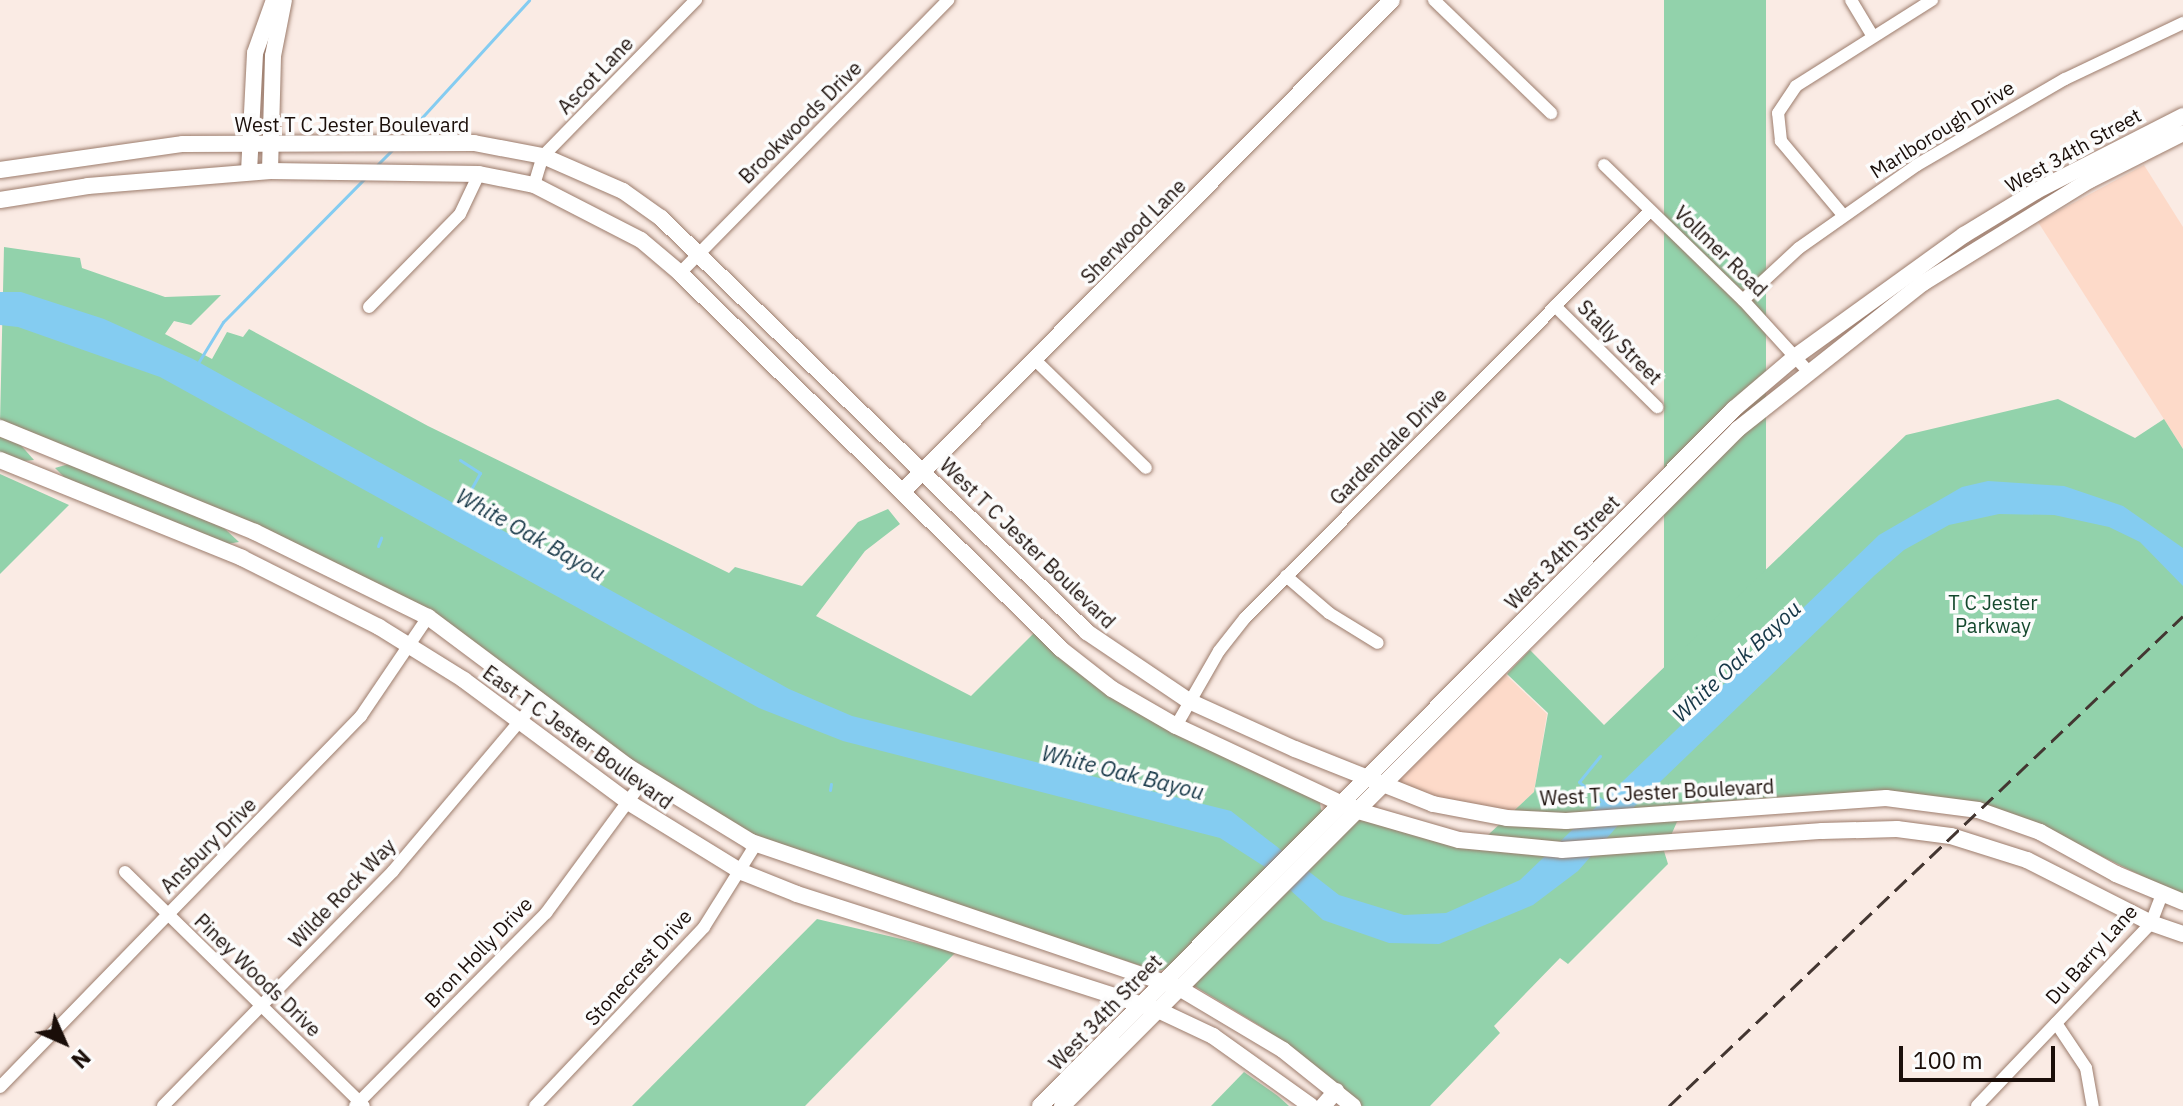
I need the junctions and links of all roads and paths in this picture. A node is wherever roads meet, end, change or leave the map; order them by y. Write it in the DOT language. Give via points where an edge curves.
graph roads {
  1 [pos="274,0"];
  2 [pos="284,0"];
  3 [pos="696,0"];
  4 [pos="948,0"];
  5 [pos="1392,0"];
  6 [pos="1434,0"];
  7 [pos="1851,0"];
  8 [pos="1932,0"];
  9 [pos="2183,23"];
  10 [pos="1872,35"];
  11 [pos="1551,113"];
  12 [pos="2183,116"];
  13 [pos="2183,133"];
  14 [pos="2149,140"];
  15 [pos="249,143"];
  16 [pos="269,143"];
  17 [pos="84,156"];
  18 [pos="543,156"];
  19 [pos="1604,165"];
  20 [pos="0,170"];
  21 [pos="270,171"];
  22 [pos="249,172"];
  23 [pos="479,174"];
  24 [pos="534,185"];
  25 [pos="88,186"];
  26 [pos="2036,191"];
  27 [pos="0,200"];
  28 [pos="2048,204"];
  29 [pos="1650,211"];
  30 [pos="1843,215"];
  31 [pos="700,252"];
  32 [pos="680,273"];
  33 [pos="1918,276"];
  34 [pos="1743,300"];
  35 [pos="1555,306"];
  36 [pos="369,307"];
  37 [pos="1034,359"];
  38 [pos="1801,363"];
  39 [pos="1657,407"];
  40 [pos="0,428"];
  41 [pos="49,447"];
  42 [pos="0,460"];
  43 [pos="1146,468"];
  44 [pos="923,470"];
  45 [pos="38,474"];
  46 [pos="902,492"];
  47 [pos="255,532"];
  48 [pos="242,558"];
  49 [pos="1286,576"];
  50 [pos="428,617"];
  51 [pos="1378,643"];
  52 [pos="410,646"];
  53 [pos="539,698"];
  54 [pos="1189,701"];
  55 [pos="520,721"];
  56 [pos="1176,726"];
  57 [pos="1362,777"];
  58 [pos="645,778"];
  59 [pos="1380,785"];
  60 [pos="1822,801"];
  61 [pos="628,802"];
  62 [pos="1339,802"];
  63 [pos="1355,810"];
  64 [pos="1507,818"];
  65 [pos="1822,831"];
  66 [pos="1321,832"];
  67 [pos="2040,832"];
  68 [pos="756,844"];
  69 [pos="1504,845"];
  70 [pos="2027,860"];
  71 [pos="125,872"];
  72 [pos="742,872"];
  73 [pos="2162,895"];
  74 [pos="2183,902"];
  75 [pos="954,912"];
  76 [pos="168,914"];
  77 [pos="2151,923"];
  78 [pos="2183,934"];
  79 [pos="943,939"];
  80 [pos="1171,984"];
  81 [pos="261,1006"];
  82 [pos="1140,1006"];
  83 [pos="1158,1010"];
  84 [pos="2056,1023"];
  85 [pos="0,1087"];
  86 [pos="1336,1091"];
  87 [pos="360,1105"];
  88 [pos="163,1106"];
  89 [pos="535,1106"];
  90 [pos="1040,1106"];
  91 [pos="1062,1106"];
  92 [pos="1311,1106"];
  93 [pos="1323,1106"];
  94 [pos="1353,1106"];
  95 [pos="1977,1106"];
  96 [pos="2093,1106"];
  1 -- 15 [label="main road" via="255,53"];
  2 -- 16 [label="main road" via="273,56"];
  3 -- 18 [label="street, Ascot Lane"];
  4 -- 31 [label="street, Brookwoods Drive"];
  5 -- 37 [label="main road, Sherwood Lane"];
  6 -- 11 [label="street"];
  7 -- 10 [label="street"];
  8 -- 10 [label="street"];
  9 -- 30 [label="street, Marlborough Drive" via="1992,119"];
  10 -- 30 [label="street" via="1796,86 1778,113 1781,141"];
  12 -- 14 [label="main road, West 34th Street"];
  13 -- 14 [label="main road, West 34th Street"];
  14 -- 26 [label="main road, West 34th Street"];
  14 -- 28 [label="main road, West 34th Street"];
  15 -- 16 [label="main road, West T C Jester Boulevard"];
  15 -- 17 [label="main road, West T C Jester Boulevard" via="183,144"];
  15 -- 22 [label="main road"];
  16 -- 18 [label="main road, West T C Jester Boulevard" via="474,143"];
  16 -- 21 [label="main road"];
  17 -- 20 [label="main road, West T C Jester Boulevard"];
  17 -- 25 [label="main road"];
  18 -- 24 [label="street, Ascot Lane"];
  18 -- 31 [label="main road, West T C Jester Boulevard" via="623,191"];
  19 -- 29 [label="street, Vollmer Road"];
  21 -- 22 [label="main road"];
  21 -- 23 [label="main road"];
  22 -- 25 [label="main road"];
  23 -- 24 [label="main road"];
  23 -- 36 [label="street" via="460,214"];
  24 -- 32 [label="main road" via="595,212 641,240"];
  25 -- 27 [label="main road"];
  26 -- 28 [label="main road"];
  26 -- 33 [label="main road, West 34th Street"];
  28 -- 33 [label="main road, West 34th Street"];
  29 -- 34 [label="street, Vollmer Road"];
  29 -- 35 [label="street, Gardendale Drive"];
  30 -- 34 [label="street, Marlborough Drive"];
  31 -- 32 [label="street, Brookwoods Drive"];
  31 -- 44 [label="main road, West T C Jester Boulevard"];
  32 -- 46 [label="main road"];
  33 -- 38 [label="main road, West 34th Street"];
  34 -- 38 [label="street, Vollmer Road"];
  35 -- 39 [label="street, Stally Street"];
  35 -- 49 [label="street, Gardendale Drive"];
  37 -- 43 [label="street"];
  37 -- 44 [label="main road, Sherwood Lane"];
  38 -- 57 [label="main road, West 34th Street" via="1678,463"];
  38 -- 59 [label="main road, West 34th Street"];
  40 -- 41 [label="main road, East T C Jester Boulevard"];
  41 -- 45 [label="main road"];
  41 -- 47 [label="main road, East T C Jester Boulevard"];
  42 -- 45 [label="main road, East T C Jester Boulevard"];
  44 -- 46 [label="main road, Sherwood Lane"];
  44 -- 54 [label="main road, West T C Jester Boulevard" via="1087,632"];
  45 -- 48 [label="main road, East T C Jester Boulevard"];
  46 -- 56 [label="main road" via="1061,649 1112,689"];
  47 -- 48 [label="main road"];
  47 -- 50 [label="main road, East T C Jester Boulevard"];
  48 -- 52 [label="main road, East T C Jester Boulevard"];
  49 -- 51 [label="street" via="1329,613"];
  49 -- 54 [label="street, Gardendale Drive" via="1219,651"];
  50 -- 52 [label="street, Ansbury Drive"];
  50 -- 53 [label="main road, East T C Jester Boulevard"];
  52 -- 55 [label="main road, East T C Jester Boulevard"];
  52 -- 76 [label="street, Ansbury Drive" via="361,716"];
  53 -- 55 [label="street, Wilde Rock Way"];
  53 -- 58 [label="main road, East T C Jester Boulevard"];
  54 -- 56 [label="street, Gardendale Drive"];
  54 -- 57 [label="main road, West T C Jester Boulevard"];
  55 -- 61 [label="main road, East T C Jester Boulevard"];
  55 -- 81 [label="street, Wilde Rock Way" via="393,871"];
  56 -- 62 [label="main road"];
  57 -- 59 [label="main road, West T C Jester Boulevard"];
  57 -- 62 [label="main road, West 34th Street"];
  58 -- 61 [label="street, Bron Holly Drive"];
  58 -- 68 [label="main road, East T C Jester Boulevard"];
  59 -- 63 [label="main road, West 34th Street"];
  59 -- 64 [label="main road, West T C Jester Boulevard" via="1433,804"];
  60 -- 64 [label="main road, West T C Jester Boulevard" via="1566,821"];
  60 -- 65 [label="main road"];
  60 -- 67 [label="main road, West T C Jester Boulevard" via="1886,798 1932,803 1978,810"];
  61 -- 72 [label="main road, East T C Jester Boulevard"];
  61 -- 87 [label="street, Bron Holly Drive" via="546,913"];
  62 -- 63 [label="main road"];
  62 -- 66 [label="main road, West 34th Street"];
  63 -- 66 [label="main road, West 34th Street"];
  63 -- 69 [label="main road" via="1459,840"];
  64 -- 69 [label="main road"];
  65 -- 69 [label="main road" via="1632,847"];
  65 -- 70 [label="main road" via="1897,829 1951,836"];
  66 -- 80 [label="main road, West 34th Street"];
  67 -- 70 [label="main road"];
  67 -- 73 [label="main road, West T C Jester Boulevard"];
  68 -- 72 [label="street, Stonecrest Drive"];
  68 -- 75 [label="main road, East T C Jester Boulevard"];
  70 -- 77 [label="main road"];
  71 -- 76 [label="street, Piney Woods Drive"];
  72 -- 79 [label="main road, East T C Jester Boulevard"];
  72 -- 89 [label="street, Stonecrest Drive" via="668,969"];
  73 -- 74 [label="main road, West T C Jester Boulevard"];
  73 -- 77 [label="street, Du Barry Lane"];
  75 -- 79 [label="main road"];
  75 -- 80 [label="main road, East T C Jester Boulevard"];
  76 -- 81 [label="street, Piney Woods Drive"];
  76 -- 85 [label="street, Ansbury Drive"];
  77 -- 78 [label="main road"];
  77 -- 84 [label="street, Du Barry Lane"];
  79 -- 82 [label="main road, East T C Jester Boulevard"];
  80 -- 82 [label="main road, West 34th Street"];
  80 -- 83 [label="main road, West 34th Street"];
  80 -- 86 [label="main road, East T C Jester Boulevard" via="1268,1040"];
  81 -- 87 [label="street, Piney Woods Drive"];
  81 -- 88 [label="street, Wilde Rock Way"];
  82 -- 83 [label="main road, East T C Jester Boulevard"];
  82 -- 90 [label="main road, West 34th Street"];
  83 -- 91 [label="main road, West 34th Street"];
  83 -- 92 [label="main road, East T C Jester Boulevard" via="1213,1036"];
  84 -- 95 [label="street, Du Barry Lane"];
  84 -- 96 [label="street" via="2086,1068"];
  86 -- 93 [label="main road"];
  86 -- 94 [label="main road"];
}
